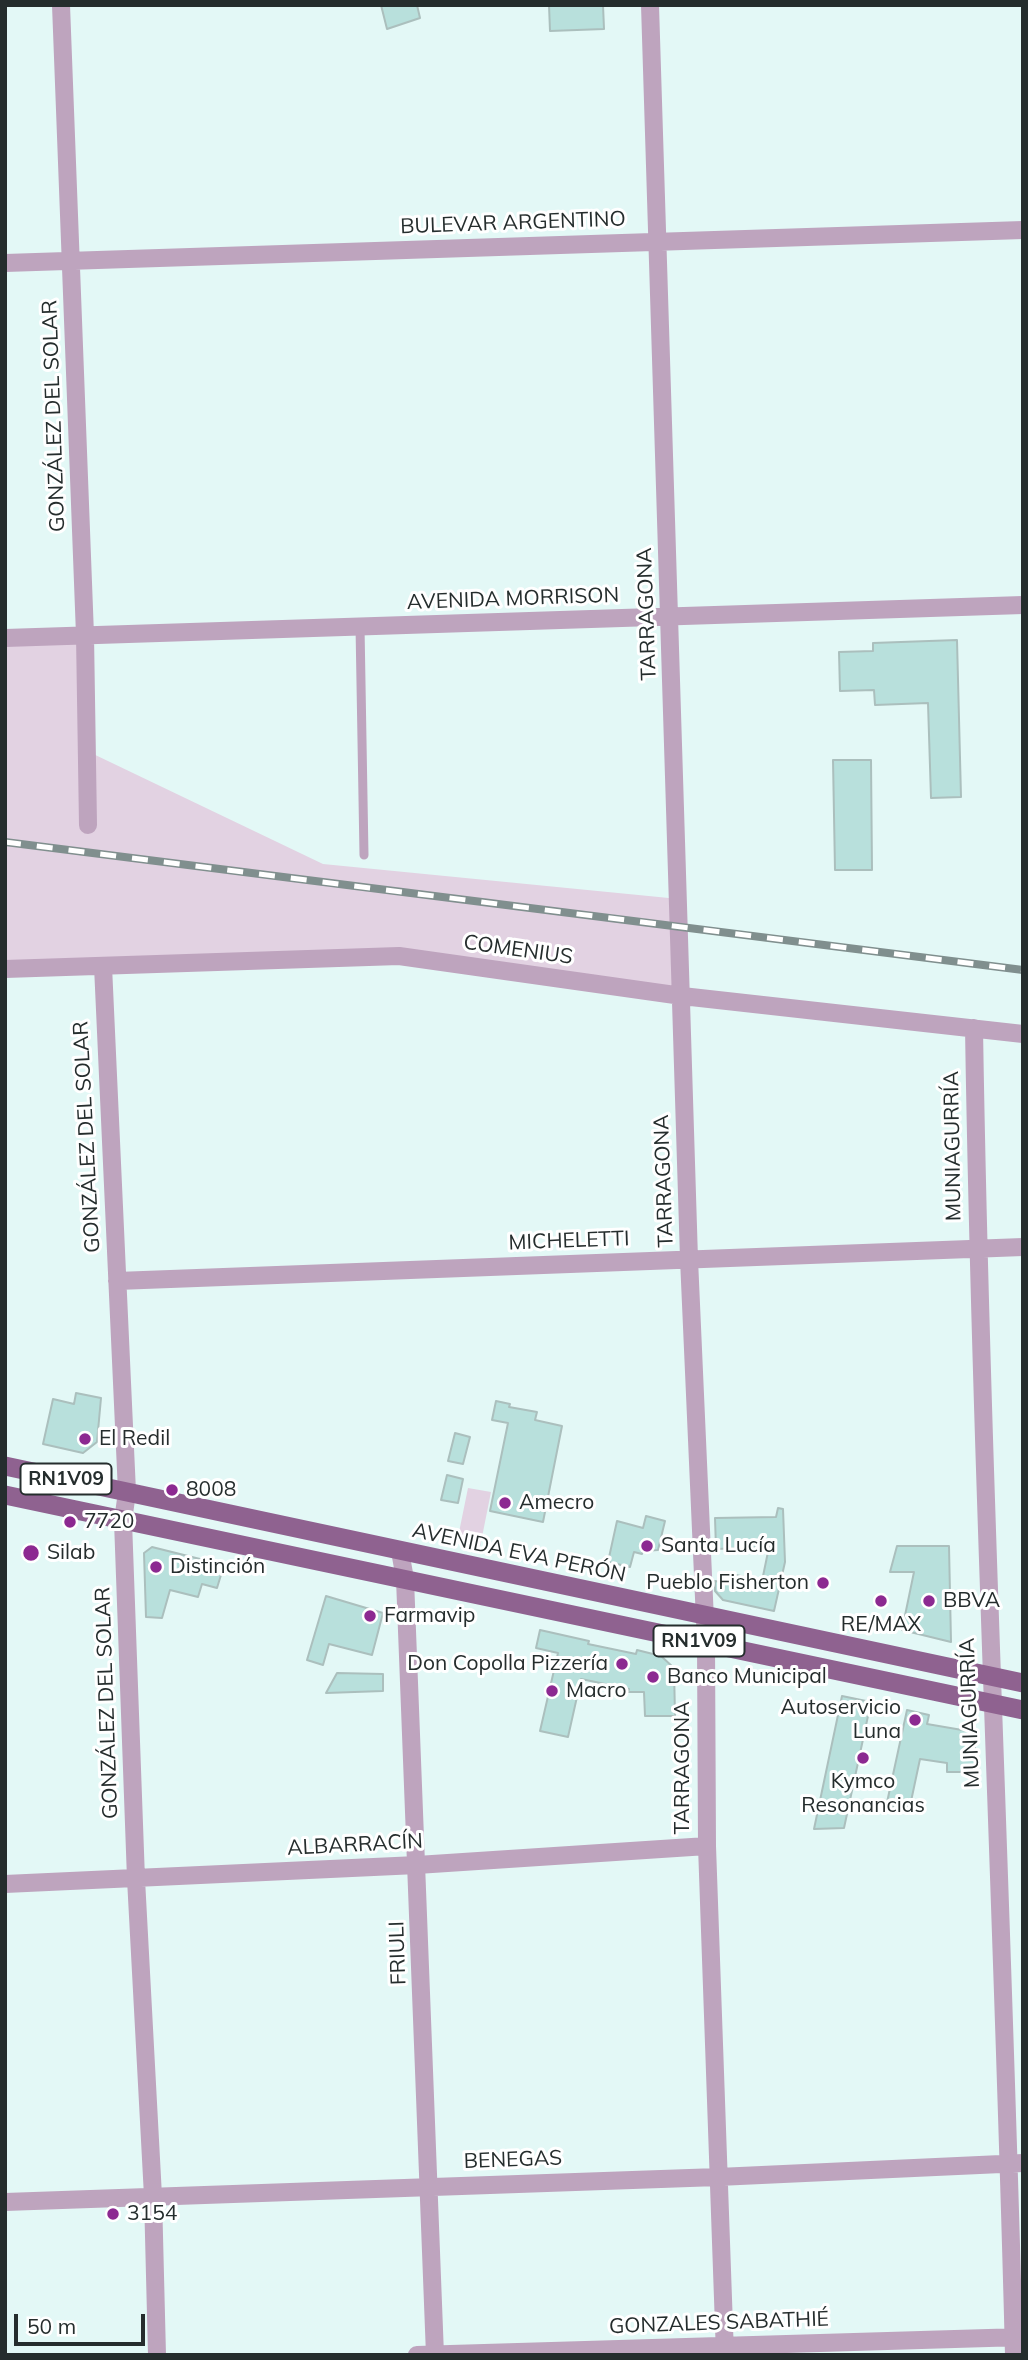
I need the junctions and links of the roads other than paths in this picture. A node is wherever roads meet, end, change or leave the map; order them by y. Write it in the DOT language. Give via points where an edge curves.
graph roads {
  1 [pos="61,5"];
  2 [pos="650,5"];
  3 [pos="1023,229"];
  4 [pos="658,241"];
  5 [pos="70,261"];
  6 [pos="5,263"];
  7 [pos="1023,605"];
  8 [pos="670,617"];
  9 [pos="360,626"];
  10 [pos="85,635"];
  11 [pos="5,638"];
  12 [pos="89,825"];
  13 [pos="364,855"];
  14 [pos="103,966"];
  15 [pos="5,969"];
  16 [pos="682,996"];
  17 [pos="974,1028"];
  18 [pos="1023,1034"];
  19 [pos="1023,1247"];
  20 [pos="978,1248"];
  21 [pos="689,1259"];
  22 [pos="117,1281"];
  23 [pos="5,1466"];
  24 [pos="127,1492"];
  25 [pos="5,1495"];
  26 [pos="123,1521"];
  27 [pos="400,1550"];
  28 [pos="405,1579"];
  29 [pos="704,1615"];
  30 [pos="706,1643"];
  31 [pos="992,1676"];
  32 [pos="1023,1683"];
  33 [pos="993,1704"];
  34 [pos="1023,1710"];
  35 [pos="707,1846"];
  36 [pos="417,1865"];
  37 [pos="136,1879"];
  38 [pos="5,1884"];
  39 [pos="1016,2163"];
  40 [pos="718,2177"];
  41 [pos="430,2186"];
  42 [pos="153,2196"];
  43 [pos="5,2202"];
  44 [pos="1017,2343"];
  45 [pos="725,2350"];
  46 [pos="157,2355"];
  47 [pos="417,2355"];
  48 [pos="435,2355"];
  1 -- 5 [label="street, GONZÁLEZ DEL SOLAR"];
  2 -- 4 [label="street, TARRAGONA"];
  3 -- 4 [label="street, BULEVAR ARGENTINO"];
  4 -- 5 [label="street, BULEVAR ARGENTINO"];
  4 -- 8 [label="street, TARRAGONA"];
  5 -- 6 [label="street, BULEVAR ARGENTINO"];
  5 -- 10 [label="street, GONZÁLEZ DEL SOLAR"];
  7 -- 8 [label="street, AVENIDA MORRISON"];
  8 -- 9 [label="street, AVENIDA MORRISON"];
  8 -- 16 [label="street, TARRAGONA"];
  9 -- 10 [label="street, AVENIDA MORRISON"];
  9 -- 13 [label="lane"];
  10 -- 11 [label="street, AVENIDA MORRISON"];
  10 -- 12 [label="street, GONZÁLEZ DEL SOLAR"];
  14 -- 15 [label="street, COMENIUS"];
  14 -- 16 [label="street, COMENIUS" via="399,956"];
  14 -- 22 [label="street, GONZÁLEZ DEL SOLAR"];
  16 -- 17 [label="street, COMENIUS"];
  16 -- 21 [label="street, TARRAGONA"];
  17 -- 18 [label="street, COMENIUS"];
  17 -- 20 [label="street, MUNIAGURRÍA"];
  19 -- 20 [label="street, MICHELETTI"];
  20 -- 21 [label="street, MICHELETTI"];
  20 -- 31 [label="street, MUNIAGURRÍA"];
  21 -- 22 [label="street, MICHELETTI"];
  21 -- 29 [label="street, TARRAGONA"];
  22 -- 24 [label="street, GONZÁLEZ DEL SOLAR"];
  23 -- 24 [label="main road, AVENIDA EVA PERÓN / RN1V09"];
  24 -- 26 [label="street, GONZÁLEZ DEL SOLAR"];
  24 -- 27 [label="main road, AVENIDA EVA PERÓN / RN1V09"];
  25 -- 26 [label="main road, RN1V09"];
  26 -- 28 [label="main road, RN1V09"];
  26 -- 37 [label="street, GONZÁLEZ DEL SOLAR"];
  27 -- 28 [label="street, FRIULI"];
  27 -- 29 [label="main road, AVENIDA EVA PERÓN / RN1V09"];
  28 -- 30 [label="main road, RN1V09"];
  28 -- 36 [label="street, FRIULI"];
  29 -- 30 [label="street, TARRAGONA"];
  29 -- 31 [label="main road, AVENIDA EVA PERÓN / RN1V09"];
  30 -- 33 [label="main road, RN1V09"];
  30 -- 35 [label="street, TARRAGONA"];
  31 -- 32 [label="main road, AVENIDA EVA PERÓN / RN1V09"];
  31 -- 33 [label="street, MUNIAGURRÍA"];
  33 -- 34 [label="main road, RN1V09"];
  33 -- 39 [label="street, MUNIAGURRÍA"];
  35 -- 36 [label="street, ALBARRACÍN"];
  35 -- 40 [label="street, TARRAGONA"];
  36 -- 37 [label="street, ALBARRACÍN"];
  36 -- 41 [label="street, FRIULI"];
  37 -- 38 [label="street, ALBARRACÍN"];
  37 -- 42 [label="street, GONZÁLEZ DEL SOLAR"];
  39 -- 40 [label="street, BENEGAS"];
  39 -- 44 [label="street, MUNIAGURRÍA"];
  40 -- 41 [label="street, BENEGAS"];
  40 -- 45 [label="street, TARRAGONA"];
  41 -- 42 [label="street, BENEGAS"];
  41 -- 48 [label="street, FRIULI"];
  42 -- 43 [label="street, BENEGAS"];
  42 -- 46 [label="street, GONZÁLEZ DEL SOLAR"];
  44 -- 45 [label="street, GONZALES SABATHIÉ"];
  45 -- 48 [label="street, GONZALES SABATHIÉ"];
  47 -- 48 [label="street, GONZALES SABATHIÉ"];
}
